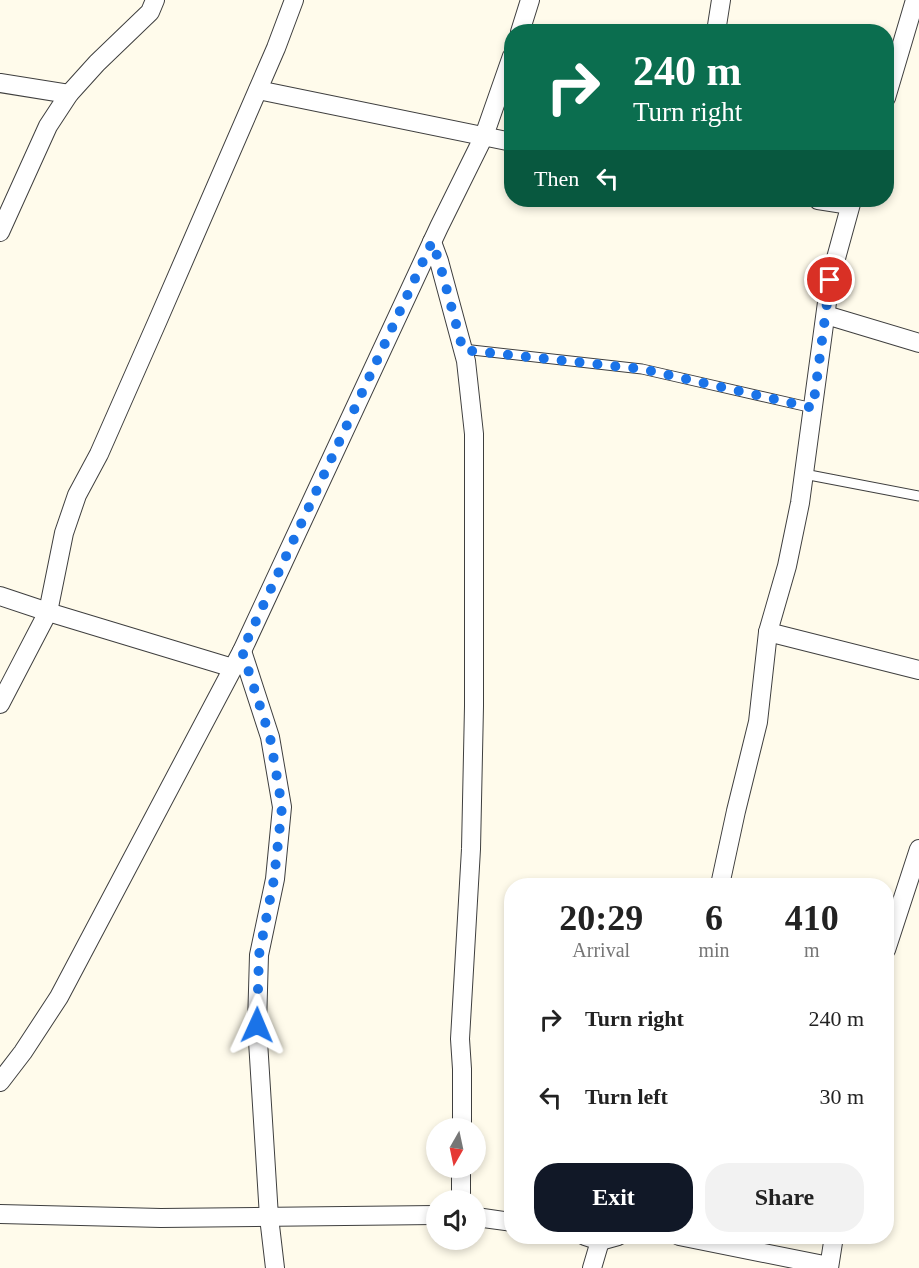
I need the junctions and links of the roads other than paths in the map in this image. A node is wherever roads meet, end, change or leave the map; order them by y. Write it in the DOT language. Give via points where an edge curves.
graph roads {
  1 [pos="155,0"];
  2 [pos="294,0"];
  3 [pos="530,0"];
  4 [pos="722,0"];
  5 [pos="915,0"];
  6 [pos="522,24"];
  7 [pos="718,24"];
  8 [pos="894,71"];
  9 [pos="504,79"];
  10 [pos="0,83"];
  11 [pos="258,90"];
  12 [pos="69,94"];
  13 [pos="484,136"];
  14 [pos="504,140"];
  15 [pos="850,207"];
  16 [pos="0,232"];
  17 [pos="432,242"];
  18 [pos="826,315"];
  19 [pos="919,343"];
  20 [pos="463,350"];
  21 [pos="813,408"];
  22 [pos="804,474"];
  23 [pos="919,496"];
  24 [pos="0,596"];
  25 [pos="48,612"];
  26 [pos="768,632"];
  27 [pos="242,651"];
  28 [pos="233,668"];
  29 [pos="919,669"];
  30 [pos="0,704"];
  31 [pos="919,849"];
  32 [pos="722,878"];
  33 [pos="894,926"];
  34 [pos="0,1082"];
  35 [pos="462,1118"];
  36 [pos="0,1214"];
  37 [pos="426,1215"];
  38 [pos="269,1218"];
  39 [pos="486,1218"];
  40 [pos="504,1221"];
  41 [pos="593,1244"];
  42 [pos="718,1244"];
  43 [pos="833,1244"];
  44 [pos="829,1267"];
  45 [pos="275,1268"];
  46 [pos="592,1268"];
  1 -- 12 [label="street" via="150,12"];
  2 -- 11 [label="street"];
  3 -- 6 [label="street"];
  4 -- 7 [label="street"];
  5 -- 8 [label="street"];
  9 -- 13 [label="street"];
  10 -- 12 [label="street"];
  11 -- 13 [label="street"];
  11 -- 25 [label="street" via="99,454 77,495 64,533"];
  12 -- 16 [label="street" via="48,126"];
  13 -- 14 [label="street"];
  13 -- 17 [label="street"];
  15 -- 18 [label="street" via="830,280"];
  17 -- 20 [label="street"];
  17 -- 27 [label="street"];
  18 -- 19 [label="street"];
  18 -- 21 [label="street"];
  20 -- 21 [label="lane" via="642,369"];
  20 -- 35 [label="street" via="474,434 474,671 471,849 460,1039"];
  21 -- 22 [label="street"];
  22 -- 23 [label="lane"];
  22 -- 26 [label="street" via="787,566"];
  24 -- 25 [label="street"];
  25 -- 28 [label="street"];
  25 -- 30 [label="street"];
  26 -- 29 [label="street"];
  26 -- 32 [label="street" via="758,722"];
  27 -- 28 [label="street"];
  27 -- 38 [label="street" via="270,737 282,807 274,879 259,955 257,1025"];
  28 -- 34 [label="street" via="59,997"];
  31 -- 33 [label="street"];
  36 -- 38 [label="street"];
  37 -- 38 [label="street"];
  38 -- 45 [label="street"];
  39 -- 40 [label="street"];
  41 -- 46 [label="street"];
  42 -- 44 [label="street"];
  43 -- 44 [label="street"];
}
